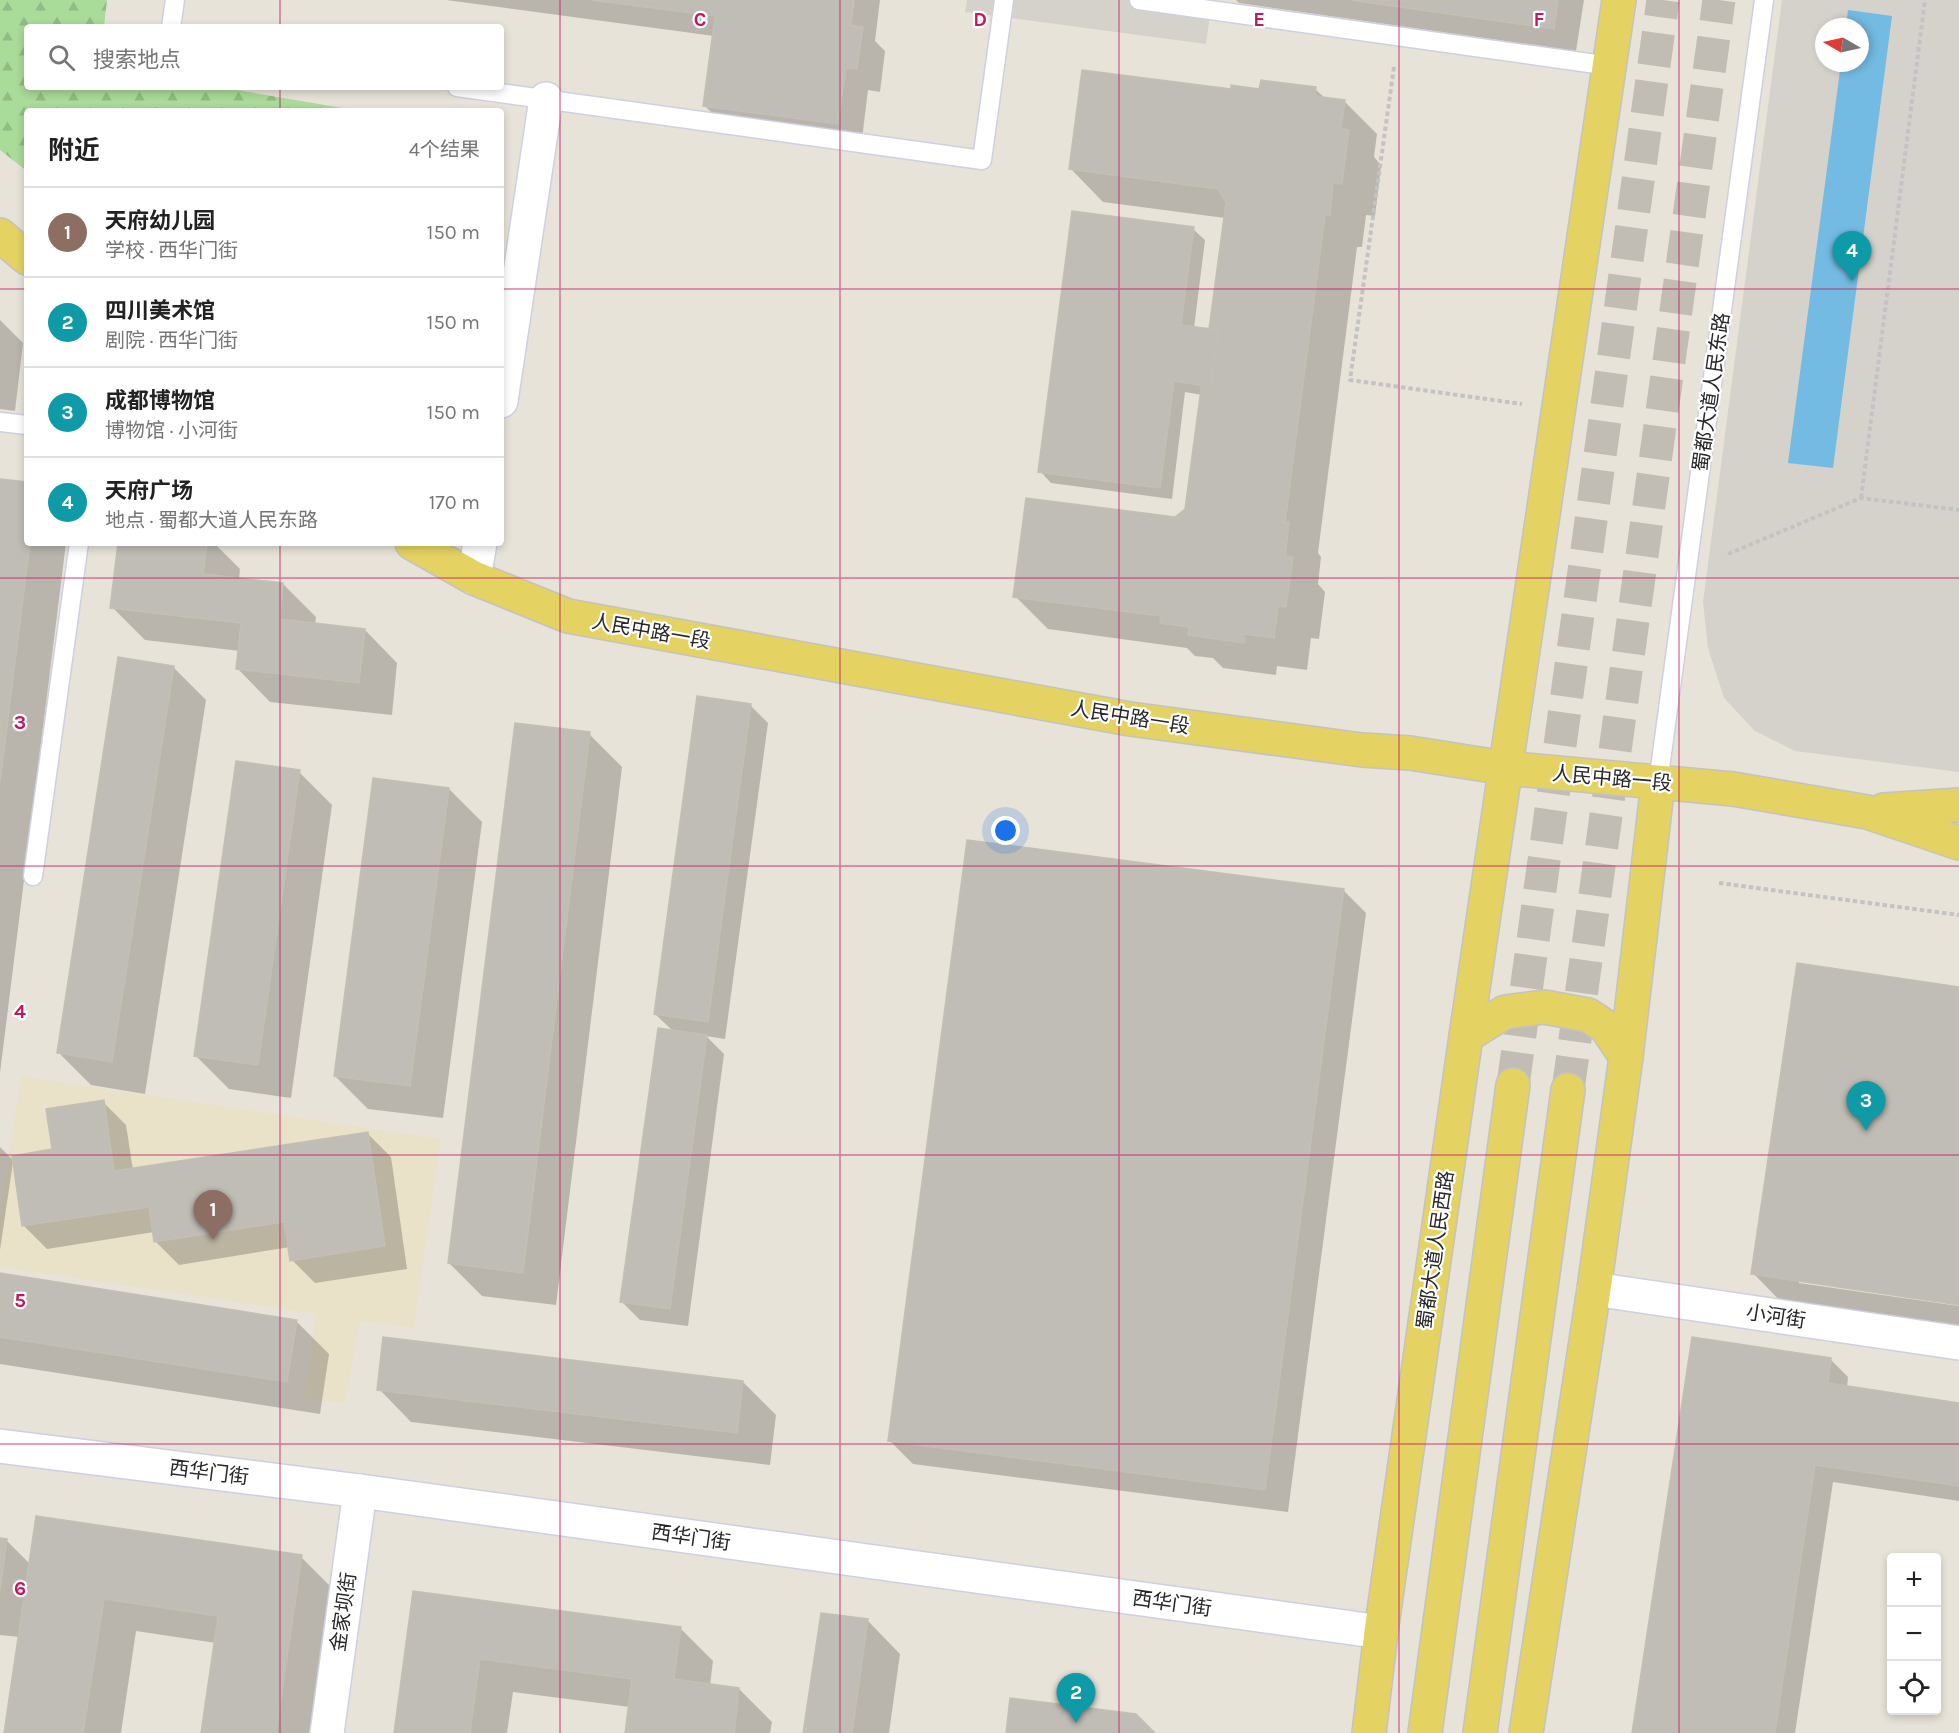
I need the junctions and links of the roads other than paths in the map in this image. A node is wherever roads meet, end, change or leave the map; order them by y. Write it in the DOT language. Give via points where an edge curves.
graph roads {
  1 [pos="175,0"];
  2 [pos="1004,0"];
  3 [pos="1139,0"];
  4 [pos="1619,0"];
  5 [pos="1764,0"];
  6 [pos="171,24"];
  7 [pos="1610,66"];
  8 [pos="479,90"];
  9 [pos="546,99"];
  10 [pos="0,235"];
  11 [pos="24,255"];
  12 [pos="504,381"];
  13 [pos="0,422"];
  14 [pos="24,425"];
  15 [pos="79,546"];
  16 [pos="417,546"];
  17 [pos="479,546"];
  18 [pos="474,578"];
  19 [pos="1505,768"];
  20 [pos="1658,783"];
  21 [pos="1959,806"];
  22 [pos="1867,812"];
  23 [pos="1959,843"];
  24 [pos="33,876"];
  25 [pos="1466,1036"];
  26 [pos="1626,1057"];
  27 [pos="1513,1084"];
  28 [pos="1568,1090"];
  29 [pos="1594,1289"];
  30 [pos="1959,1343"];
  31 [pos="0,1446"];
  32 [pos="360,1491"];
  33 [pos="1381,1632"];
  34 [pos="327,1733"];
  35 [pos="1370,1733"];
  36 [pos="1425,1733"];
  37 [pos="1479,1733"];
  38 [pos="1526,1733"];
  1 -- 6 [label="lane"];
  2 -- 9 [label="lane" via="982,160"];
  3 -- 7 [label="lane"];
  4 -- 7 [label="main road"];
  5 -- 20 [label="lane, 蜀都大道人民东路"];
  7 -- 19 [label="main road"];
  8 -- 9 [label="lane"];
  9 -- 12 [label="street"];
  10 -- 11 [label="main road"];
  13 -- 14 [label="lane"];
  15 -- 24 [label="lane"];
  16 -- 18 [label="main road, 人民中路一段"];
  17 -- 18 [label="street"];
  18 -- 19 [label="main road, 人民中路一段" via="568,616 1130,719"];
  19 -- 20 [label="main road, 人民中路一段"];
  19 -- 25 [label="main road, 蜀都大道人民西路"];
  20 -- 22 [label="main road, 人民中路一段" via="1733,789"];
  20 -- 26 [label="main road"];
  21 -- 22 [label="main road, 人民中路一段"];
  22 -- 23 [label="main road, 人民中路一段"];
  25 -- 26 [label="main road" via="1505,1011 1544,1007 1588,1015 1606,1027"];
  25 -- 33 [label="main road, 蜀都大道人民西路"];
  26 -- 29 [label="main road"];
  27 -- 36 [label="main road"];
  28 -- 37 [label="main road"];
  29 -- 30 [label="street, 小河街"];
  29 -- 38 [label="main road"];
  31 -- 32 [label="street, 西华门街"];
  32 -- 33 [label="street, 西华门街"];
  32 -- 34 [label="street, 金家坝街"];
  33 -- 35 [label="main road, 蜀都大道人民西路"];
}
